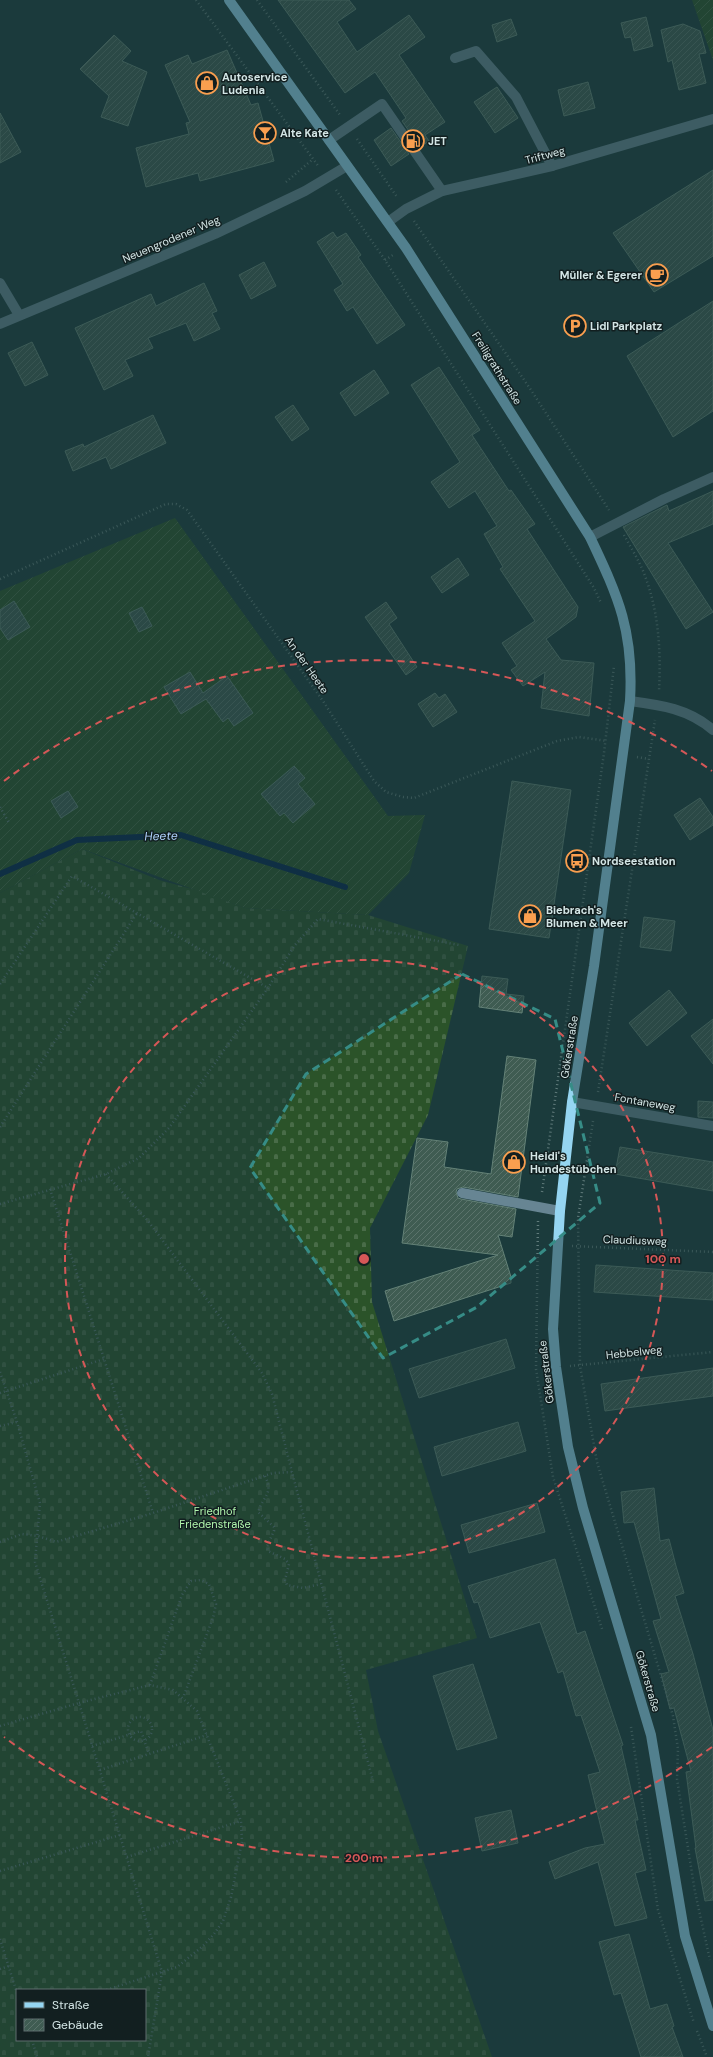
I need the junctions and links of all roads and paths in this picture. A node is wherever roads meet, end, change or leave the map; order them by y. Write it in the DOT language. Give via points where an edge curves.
graph roads {
  1 [pos="196,0"];
  2 [pos="229,0"];
  3 [pos="258,0"];
  4 [pos="455,58"];
  5 [pos="713,119"];
  6 [pos="349,127"];
  7 [pos="329,140"];
  8 [pos="347,166"];
  9 [pos="552,166"];
  10 [pos="326,178"];
  11 [pos="442,191"];
  12 [pos="406,210"];
  13 [pos="388,222"];
  14 [pos="0,283"];
  15 [pos="19,315"];
  16 [pos="0,324"];
  17 [pos="713,476"];
  18 [pos="590,537"];
  19 [pos="0,579"];
  20 [pos="603,608"];
  21 [pos="614,664"];
  22 [pos="630,701"];
  23 [pos="713,730"];
  24 [pos="606,741"];
  25 [pos="625,745"];
  26 [pos="649,759"];
  27 [pos="0,806"];
  28 [pos="9,823"];
  29 [pos="137,913"];
  30 [pos="459,945"];
  31 [pos="0,984"];
  32 [pos="268,988"];
  33 [pos="572,1102"];
  34 [pos="596,1106"];
  35 [pos="713,1126"];
  36 [pos="0,1127"];
  37 [pos="106,1174"];
  38 [pos="50,1188"];
  39 [pos="462,1192"];
  40 [pos="0,1204"];
  41 [pos="540,1208"];
  42 [pos="560,1211"];
  43 [pos="557,1245"];
  44 [pos="577,1246"];
  45 [pos="713,1252"];
  46 [pos="713,1352"];
  47 [pos="104,1359"];
  48 [pos="580,1366"];
  49 [pos="556,1367"];
  50 [pos="0,1372"];
  51 [pos="7,1391"];
  52 [pos="0,1393"];
  53 [pos="17,1422"];
  54 [pos="0,1426"];
  55 [pos="292,1472"];
  56 [pos="265,1476"];
  57 [pos="153,1513"];
  58 [pos="38,1536"];
  59 [pos="0,1542"];
  60 [pos="322,1584"];
  61 [pos="604,1635"];
  62 [pos="150,1685"];
  63 [pos="183,1698"];
  64 [pos="79,1703"];
  65 [pos="631,1725"];
  66 [pos="0,1726"];
  67 [pos="130,1734"];
  68 [pos="207,1735"];
  69 [pos="144,1740"];
  70 [pos="92,1746"];
  71 [pos="149,1754"];
  72 [pos="100,1770"];
  73 [pos="373,1781"];
  74 [pos="240,1821"];
  75 [pos="120,1835"];
  76 [pos="127,1857"];
  77 [pos="0,1871"];
  78 [pos="0,1939"];
  79 [pos="9,1966"];
  80 [pos="711,1966"];
  81 [pos="0,1969"];
  82 [pos="162,1972"];
  83 [pos="109,1989"];
  84 [pos="16,1990"];
  85 [pos="713,2026"];
  86 [pos="32,2041"];
  87 [pos="37,2057"];
  88 [pos="148,2057"];
  89 [pos="707,2057"];
  1 -- 10 [label="path"];
  2 -- 7 [label="main road, Freiligrathstraße"];
  3 -- 6 [label="path"];
  4 -- 9 [label="street" via="476,51 491,67 516,97"];
  5 -- 9 [label="street, Triftweg"];
  6 -- 7 [label="street"];
  6 -- 11 [label="street" via="382,104"];
  6 -- 12 [label="path"];
  7 -- 8 [label="main road, Freiligrathstraße"];
  8 -- 10 [label="street, Neuengrodener Weg"];
  8 -- 13 [label="main road, Freiligrathstraße"];
  9 -- 11 [label="street, Triftweg"];
  10 -- 15 [label="street, Neuengrodener Weg" via="305,191 215,234"];
  10 -- 20 [label="path" via="390,267 594,588"];
  11 -- 12 [label="street, Triftweg"];
  12 -- 13 [label="street, Triftweg"];
  13 -- 18 [label="main road, Freiligrathstraße"];
  14 -- 15 [label="street"];
  15 -- 16 [label="street, Neuengrodener Weg"];
  17 -- 18 [label="street"];
  18 -- 22 [label="main road, Freiligrathstraße" via="614,587 624,616 632,674"];
  19 -- 24 [label="path, An der Heete" via="166,504 176,504 187,510 323,701 374,781 386,792 414,798 557,741 579,737"];
  21 -- 24 [label="path"];
  22 -- 23 [label="street" via="686,712"];
  22 -- 25 [label="main road, Gökerstraße"];
  24 -- 25 [label="path, An der Heete"];
  24 -- 41 [label="path"];
  25 -- 33 [label="main road, Gökerstraße"];
  26 -- 34 [label="path"];
  27 -- 28 [label="path"];
  29 -- 31 [label="path" via="72,876"];
  29 -- 32 [label="path"];
  29 -- 36 [label="path"];
  30 -- 32 [label="path" via="318,919 295,945"];
  32 -- 37 [label="path" via="169,1128 139,1158"];
  33 -- 34 [label="street, Fontaneweg"];
  33 -- 42 [label="main road, Gökerstraße"];
  34 -- 35 [label="street, Fontaneweg"];
  34 -- 44 [label="path" via="578,1218"];
  37 -- 38 [label="path"];
  37 -- 55 [label="path" via="148,1221 262,1373 272,1394"];
  38 -- 40 [label="path"];
  38 -- 47 [label="path"];
  39 -- 41 [label="street"];
  41 -- 42 [label="street"];
  41 -- 61 [label="path" via="537,1243 536,1369 553,1477"];
  42 -- 43 [label="main road, Gökerstraße"];
  43 -- 44 [label="path, Claudiusweg"];
  43 -- 49 [label="main road, Gökerstraße" via="553,1329"];
  44 -- 45 [label="path, Claudiusweg"];
  44 -- 48 [label="path"];
  46 -- 48 [label="path, Hebbelweg"];
  47 -- 51 [label="path"];
  47 -- 57 [label="path"];
  48 -- 49 [label="path, Hebbelweg"];
  48 -- 80 [label="path" via="597,1462 673,1716 678,1749 677,1779 695,1892"];
  49 -- 85 [label="main road, Gökerstraße" via="568,1447 583,1508 651,1735 685,1936"];
  50 -- 51 [label="path"];
  51 -- 52 [label="path"];
  51 -- 53 [label="path"];
  53 -- 54 [label="path"];
  53 -- 58 [label="path" via="40,1504"];
  55 -- 56 [label="path"];
  55 -- 60 [label="path"];
  56 -- 57 [label="path"];
  56 -- 60 [label="path" via="269,1490 258,1512 274,1526 267,1546 268,1551 285,1559 289,1564 285,1580 287,1585 303,1588"];
  57 -- 58 [label="path" via="56,1542"];
  58 -- 59 [label="path" via="22,1534"];
  58 -- 64 [label="path" via="35,1562"];
  60 -- 73 [label="path"];
  62 -- 63 [label="path" via="173,1690"];
  62 -- 63 [label="path" via="182,1595 191,1581 201,1580 209,1584 216,1604"];
  62 -- 64 [label="path"];
  63 -- 68 [label="path" via="197,1711"];
  64 -- 66 [label="path"];
  64 -- 70 [label="path"];
  65 -- 89 [label="path" via="658,1910"];
  67 -- 69 [label="path" via="136,1740"];
  67 -- 69 [label="path" via="141,1730"];
  67 -- 69 [label="path" via="132,1720 143,1717 149,1721 152,1728 150,1736"];
  67 -- 70 [label="path"];
  68 -- 71 [label="path"];
  68 -- 74 [label="path"];
  69 -- 71 [label="path"];
  70 -- 72 [label="path"];
  71 -- 72 [label="path"];
  72 -- 75 [label="path"];
  74 -- 76 [label="path"];
  74 -- 82 [label="path" via="242,1841 239,1861 223,1921 203,1946 177,1967"];
  75 -- 76 [label="path"];
  75 -- 77 [label="path"];
  76 -- 82 [label="path"];
  78 -- 79 [label="path"];
  79 -- 81 [label="path"];
  79 -- 84 [label="path"];
  82 -- 83 [label="path"];
  82 -- 88 [label="path"];
  86 -- 87 [label="path"];
}
